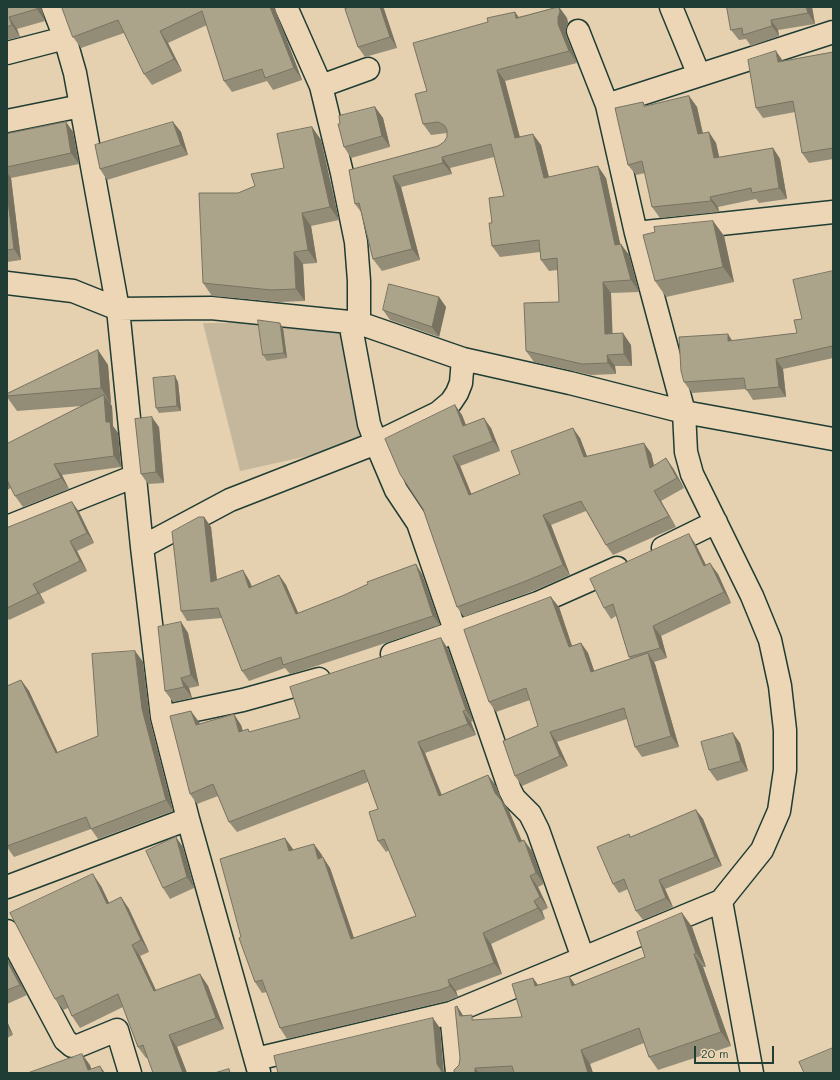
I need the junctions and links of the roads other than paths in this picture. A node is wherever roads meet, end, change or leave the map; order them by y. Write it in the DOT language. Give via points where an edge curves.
graph roads {
  1 [pos="53,7"];
  2 [pos="286,7"];
  3 [pos="671,7"];
  4 [pos="578,31"];
  5 [pos="833,32"];
  6 [pos="65,38"];
  7 [pos="7,53"];
  8 [pos="368,69"];
  9 [pos="699,75"];
  10 [pos="321,86"];
  11 [pos="607,105"];
  12 [pos="81,106"];
  13 [pos="7,121"];
  14 [pos="364,167"];
  15 [pos="342,173"];
  16 [pos="833,212"];
  17 [pos="636,233"];
  18 [pos="7,283"];
  19 [pos="118,309"];
  20 [pos="354,323"];
  21 [pos="463,359"];
  22 [pos="684,412"];
  23 [pos="833,439"];
  24 [pos="376,443"];
  25 [pos="135,476"];
  26 [pos="716,522"];
  27 [pos="7,527"];
  28 [pos="142,547"];
  29 [pos="457,633"];
  30 [pos="376,660"];
  31 [pos="339,672"];
  32 [pos="162,717"];
  33 [pos="188,819"];
  34 [pos="7,887"];
  35 [pos="721,901"];
  36 [pos="7,931"];
  37 [pos="583,958"];
  38 [pos="451,1013"];
  39 [pos="258,1066"];
  40 [pos="130,1073"];
  41 [pos="457,1073"];
  42 [pos="752,1073"];
  1 -- 6 [label="street"];
  2 -- 10 [label="street"];
  3 -- 9 [label="street"];
  4 -- 11 [label="street"];
  5 -- 9 [label="street"];
  6 -- 7 [label="street"];
  6 -- 12 [label="street"];
  8 -- 10 [label="street"];
  9 -- 11 [label="street"];
  10 -- 15 [label="street"];
  11 -- 17 [label="street"];
  12 -- 13 [label="street"];
  12 -- 19 [label="street"];
  14 -- 15 [label="street"];
  15 -- 20 [label="street" via="356,242 359,281"];
  16 -- 17 [label="street"];
  17 -- 22 [label="street"];
  18 -- 19 [label="street" via="73,290"];
  19 -- 20 [label="street" via="211,308"];
  19 -- 25 [label="street"];
  20 -- 21 [label="street"];
  20 -- 24 [label="street" via="369,424"];
  21 -- 22 [label="street"];
  21 -- 24 [label="street" via="461,382 451,402 438,413"];
  22 -- 23 [label="street"];
  22 -- 26 [label="street" via="686,452 692,474"];
  24 -- 28 [label="street" via="230,500"];
  24 -- 29 [label="street" via="396,490 418,523"];
  25 -- 27 [label="street"];
  25 -- 28 [label="street"];
  26 -- 29 [label="street" via="538,603"];
  26 -- 35 [label="street" via="770,640 786,730 785,770 779,811 762,850"];
  28 -- 32 [label="street"];
  29 -- 30 [label="street"];
  29 -- 37 [label="street" via="510,790 514,798 530,814 538,830"];
  31 -- 32 [label="street" via="243,700"];
  32 -- 33 [label="street"];
  33 -- 34 [label="street"];
  33 -- 39 [label="street"];
  35 -- 37 [label="street"];
  35 -- 42 [label="street"];
  36 -- 40 [label="street" via="65,1040 72,1046 78,1046 117,1030"];
  37 -- 38 [label="street"];
  38 -- 39 [label="street"];
  38 -- 41 [label="street"];
}
